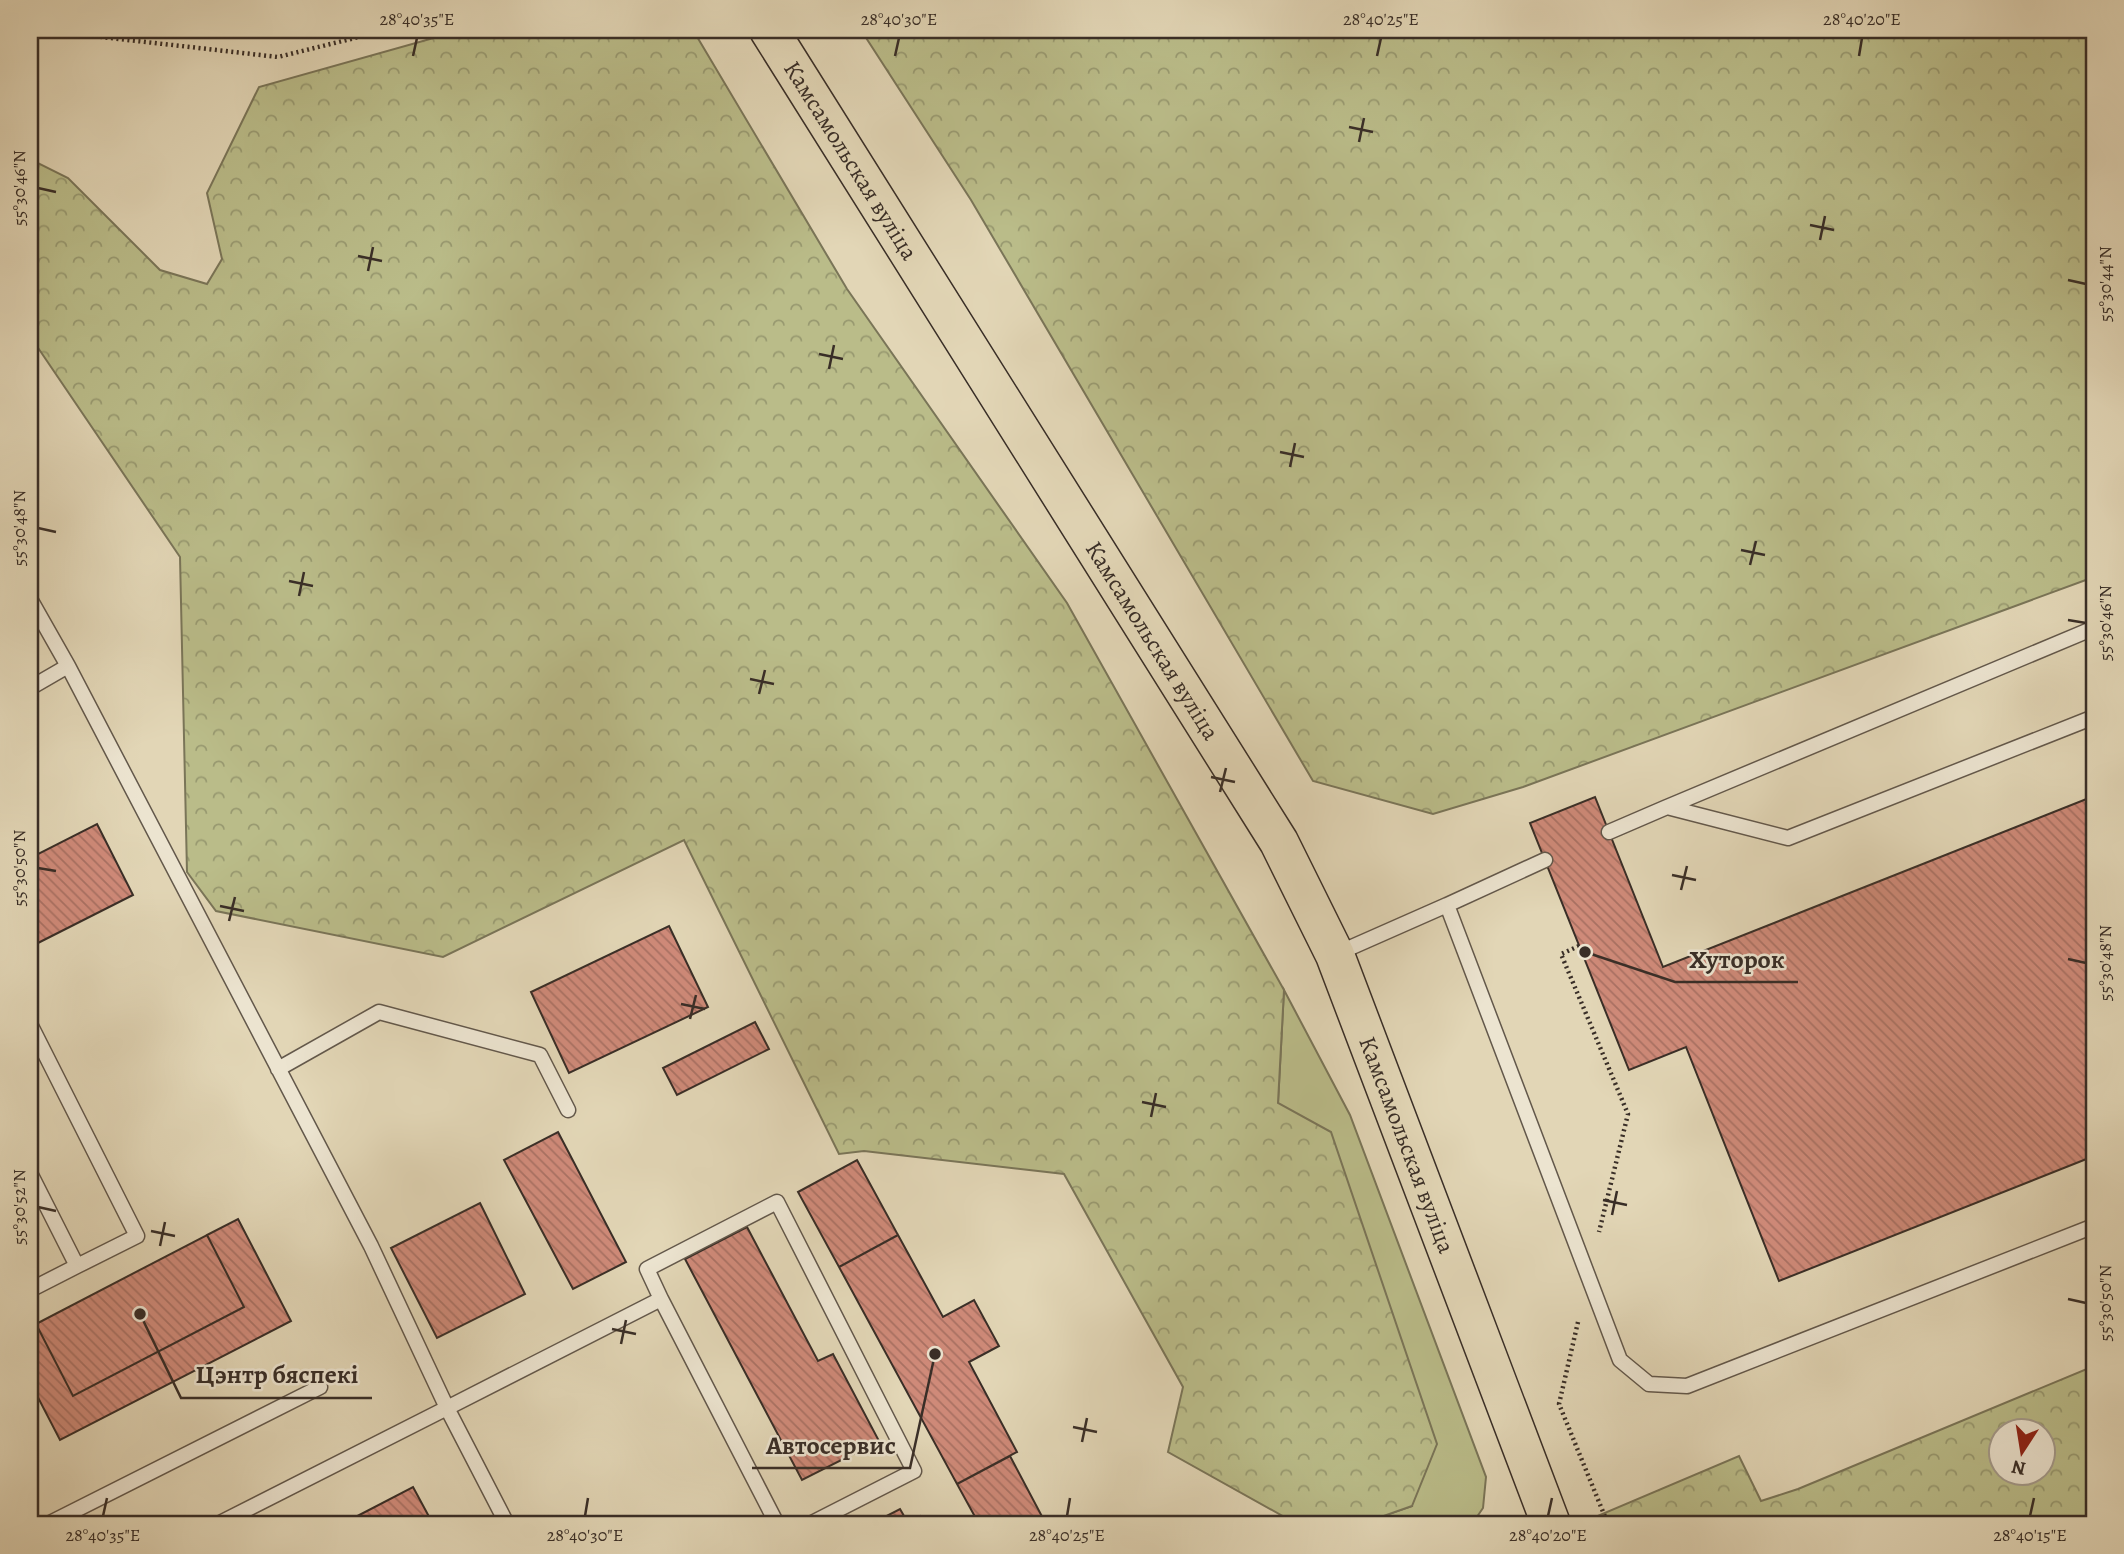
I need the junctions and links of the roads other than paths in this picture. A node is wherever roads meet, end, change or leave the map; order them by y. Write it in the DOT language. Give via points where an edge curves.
graph roads {
  1 [pos="769,30"];
  2 [pos="31,602"];
  3 [pos="2094,628"];
  4 [pos="68,666"];
  5 [pos="30,688"];
  6 [pos="2094,717"];
  7 [pos="1667,807"];
  8 [pos="1609,832"];
  9 [pos="1545,860"];
  10 [pos="1447,905"];
  11 [pos="1335,955"];
  12 [pos="30,1024"];
  13 [pos="278,1069"];
  14 [pos="568,1110"];
  15 [pos="30,1173"];
  16 [pos="2094,1226"];
  17 [pos="76,1266"];
  18 [pos="30,1290"];
  19 [pos="661,1299"];
  20 [pos="320,1387"];
  21 [pos="447,1408"];
  22 [pos="48,1524"];
  23 [pos="218,1524"];
  24 [pos="507,1524"];
  25 [pos="776,1524"];
  26 [pos="810,1524"];
  27 [pos="1551,1524"];
  1 -- 11 [label="main road, Камсамольская вуліца" via="1279,842"];
  2 -- 4 [label="lane"];
  3 -- 7 [label="lane"];
  4 -- 5 [label="lane"];
  4 -- 13 [label="lane"];
  6 -- 7 [label="lane" via="1788,838"];
  7 -- 8 [label="lane"];
  9 -- 10 [label="lane"];
  10 -- 11 [label="lane"];
  10 -- 16 [label="lane" via="1620,1360 1649,1384 1687,1386"];
  11 -- 27 [label="main road, Камсамольская вуліца"];
  12 -- 17 [label="lane" via="137,1236"];
  13 -- 14 [label="lane" via="379,1012 540,1055"];
  13 -- 21 [label="lane" via="371,1247"];
  15 -- 17 [label="lane"];
  17 -- 18 [label="lane"];
  19 -- 21 [label="lane"];
  19 -- 25 [label="lane"];
  19 -- 26 [label="lane" via="647,1269 777,1202 914,1471"];
  20 -- 22 [label="lane"];
  21 -- 23 [label="lane"];
  21 -- 24 [label="lane"];
}
